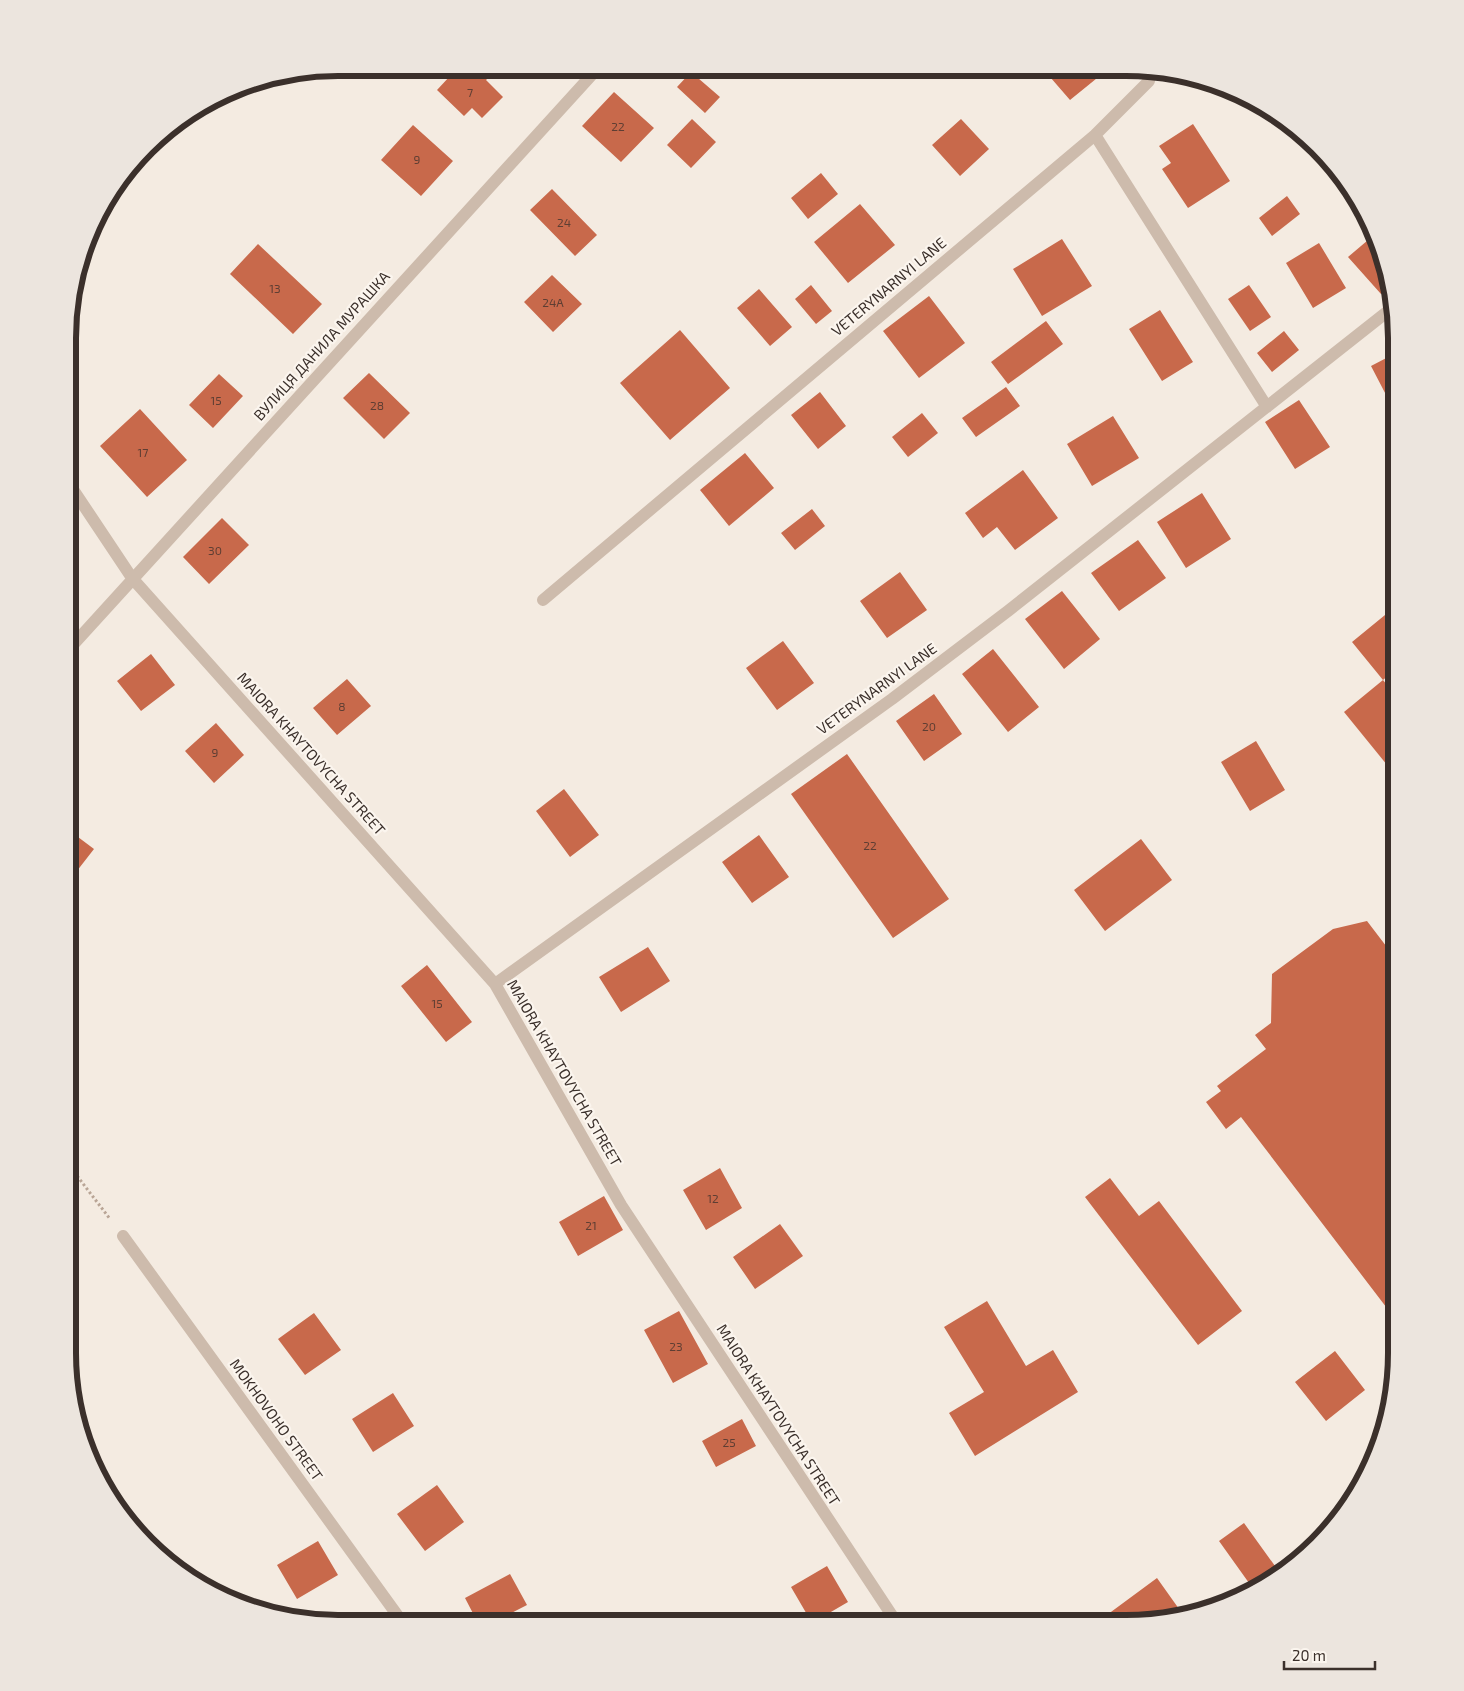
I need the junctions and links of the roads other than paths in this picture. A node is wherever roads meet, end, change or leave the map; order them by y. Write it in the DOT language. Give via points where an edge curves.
graph roads {
  1 [pos="591,76"];
  2 [pos="1149,82"];
  3 [pos="1095,135"];
  4 [pos="1386,312"];
  5 [pos="1267,407"];
  6 [pos="76,494"];
  7 [pos="132,578"];
  8 [pos="544,600"];
  9 [pos="76,641"];
  10 [pos="495,984"];
  11 [pos="123,1236"];
  12 [pos="397,1615"];
  13 [pos="892,1615"];
  1 -- 7 [label="street, ВУЛИЦЯ ДАНИЛА МУРАШКА"];
  2 -- 3 [label="street, VETERYNARNYI LANE"];
  3 -- 5 [label="street"];
  3 -- 8 [label="street, VETERYNARNYI LANE"];
  4 -- 5 [label="street, VETERYNARNYI LANE"];
  5 -- 10 [label="street, VETERYNARNYI LANE" via="892,700"];
  6 -- 7 [label="street, MAIORA KHAYTOVYCHA STREET"];
  7 -- 9 [label="street, ВУЛИЦЯ ДАНИЛА МУРАШКА"];
  7 -- 10 [label="street, MAIORA KHAYTOVYCHA STREET"];
  10 -- 13 [label="street, MAIORA KHAYTOVYCHA STREET" via="621,1205"];
  11 -- 12 [label="street, MOKHOVOHO STREET"];
}
